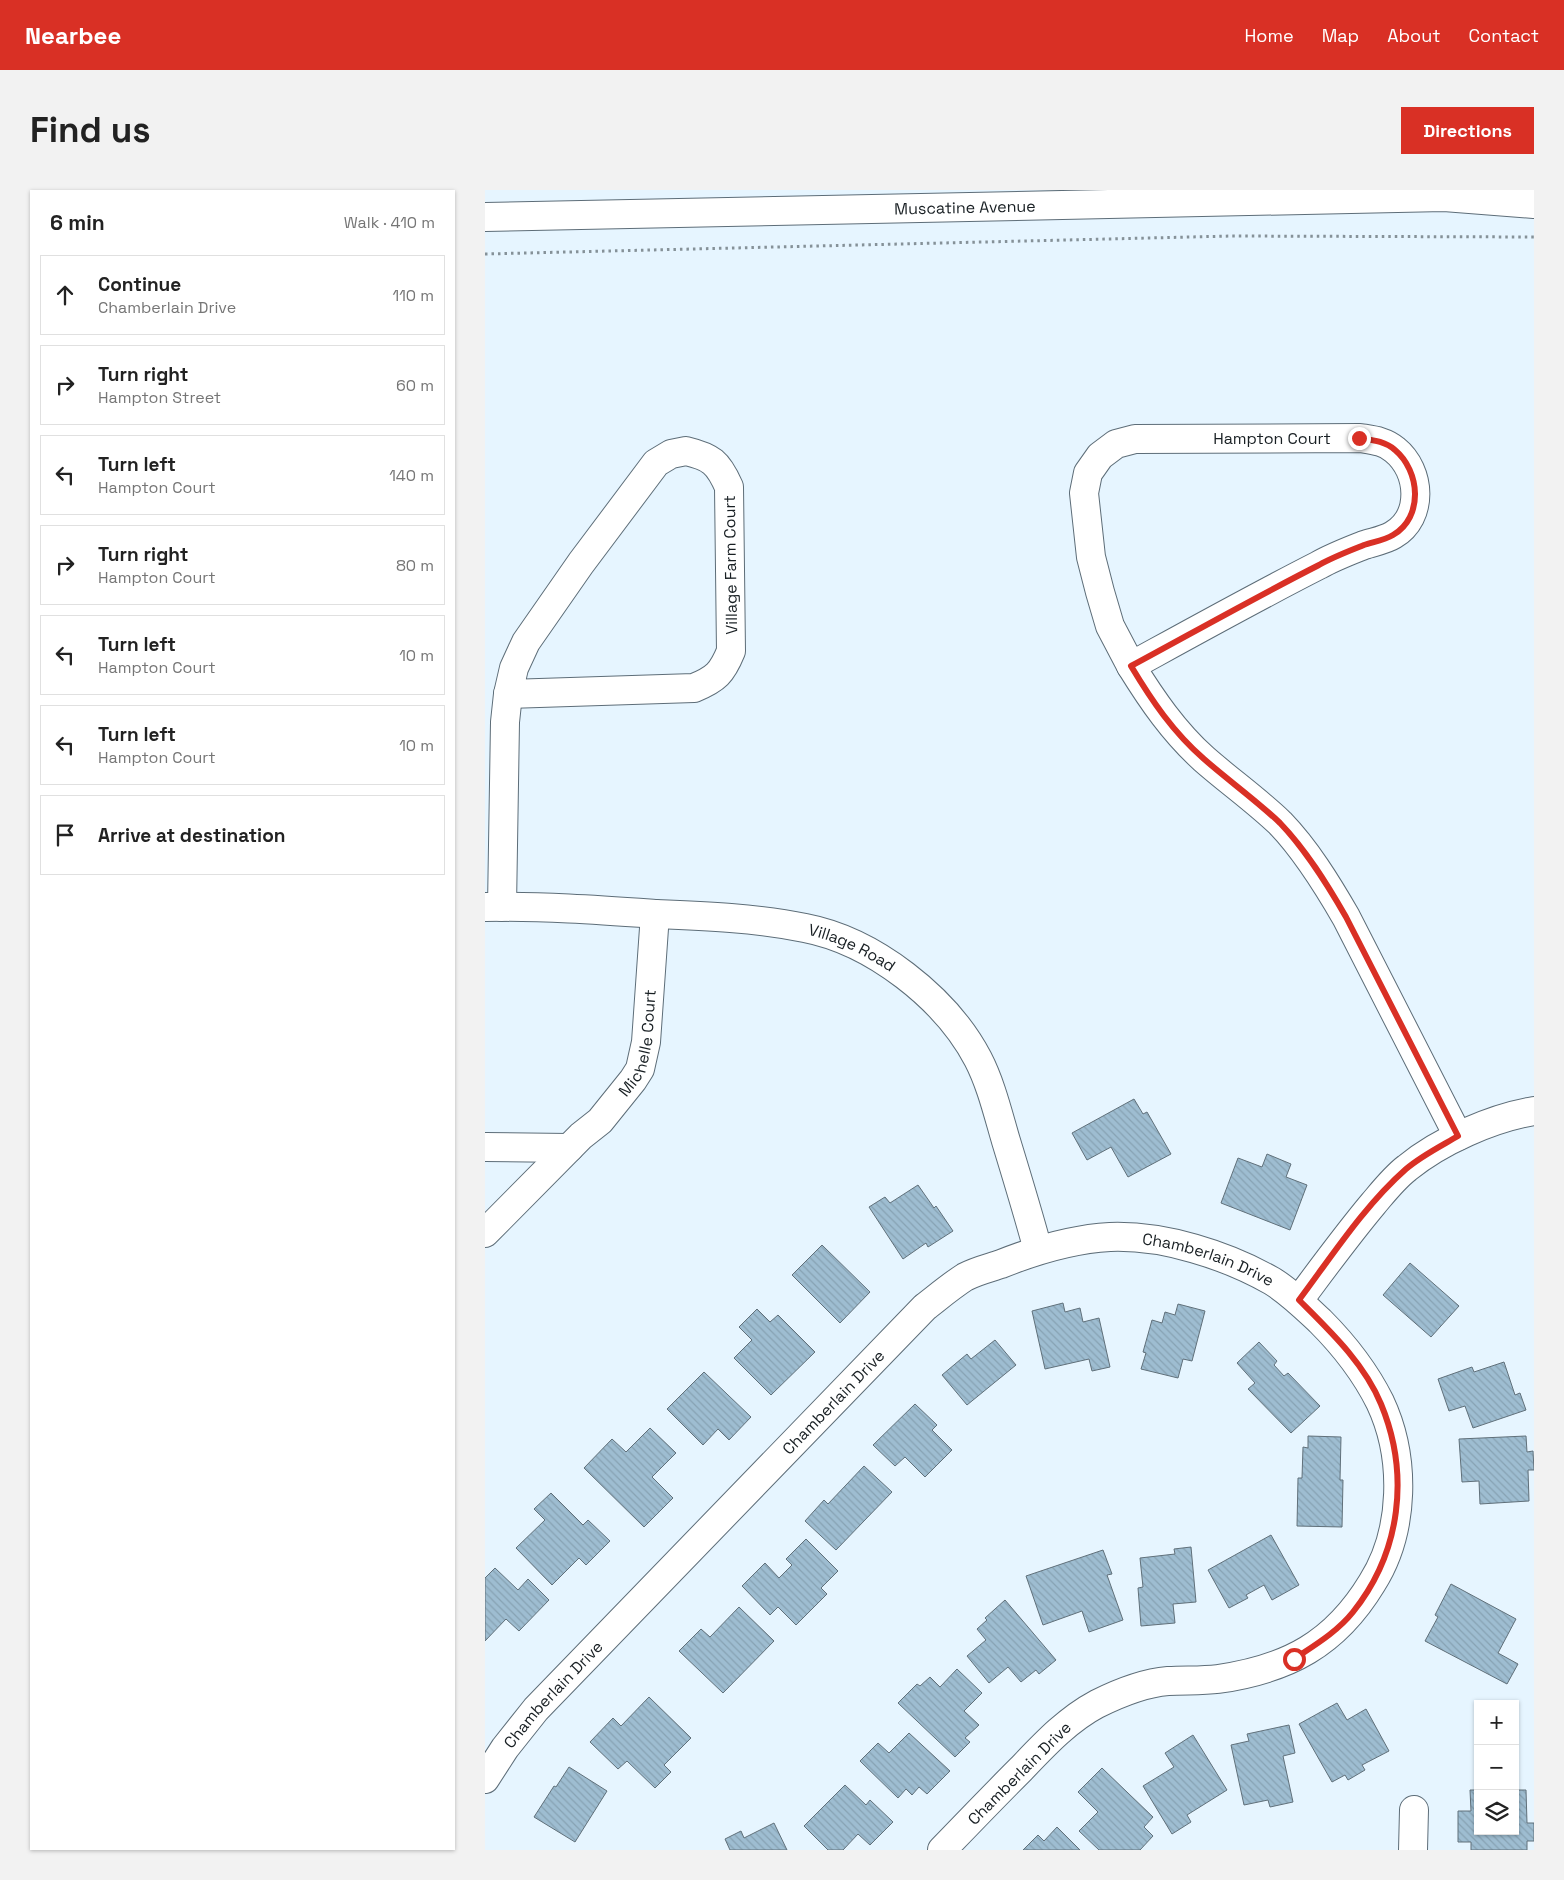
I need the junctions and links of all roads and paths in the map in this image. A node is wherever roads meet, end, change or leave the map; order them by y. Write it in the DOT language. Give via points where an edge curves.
graph roads {
  1 [pos="1456,194"];
  2 [pos="1534,204"];
  3 [pos="485,218"];
  4 [pos="1534,236"];
  5 [pos="485,254"];
  6 [pos="1131,666"];
  7 [pos="508,694"];
  8 [pos="494,907"];
  9 [pos="655,914"];
  10 [pos="1534,1110"];
  11 [pos="1458,1136"];
  12 [pos="485,1147"];
  13 [pos="569,1148"];
  14 [pos="485,1233"];
  15 [pos="1038,1250"];
  16 [pos="1299,1300"];
  17 [pos="485,1779"];
  18 [pos="1414,1810"];
  19 [pos="941,1850"];
  20 [pos="1413,1850"];
  1 -- 2 [label="street, Muscatine Avenue"];
  1 -- 3 [label="street, Muscatine Avenue"];
  4 -- 5 [label="path" via="1232,236"];
  6 -- 6 [label="street, Hampton Court" via="1111,626 1091,557 1084,493 1088,473 1100,456 1117,444 1135,439 1359,438 1380,441 1395,450 1408,465 1415,484 1415,504 1408,522 1393,535 1321,564"];
  6 -- 11 [label="street, Hampton Court" via="1155,706 1178,733 1281,825 1328,886"];
  7 -- 7 [label="street, Village Farm Court" via="695,688 711,681 724,668 731,651 729,487 722,471 711,460 686,451 671,454 656,463 526,642 513,668"];
  7 -- 8 [label="street, Village Farm Court"];
  8 -- 9 [label="street, Village Road"];
  9 -- 13 [label="street, Michelle Court" via="646,1042 640,1069 600,1120"];
  9 -- 15 [label="street, Village Road" via="717,917 807,928 868,951 923,991 949,1016 979,1060"];
  10 -- 11 [label="street"];
  11 -- 16 [label="street" via="1408,1167 1391,1183"];
  12 -- 13 [label="street"];
  13 -- 14 [label="street, Michelle Court"];
  15 -- 16 [label="street, Chamberlain Drive" via="1112,1237 1183,1246 1242,1266"];
  15 -- 17 [label="street, Chamberlain Drive" via="967,1276 925,1307 536,1709"];
  16 -- 19 [label="street, Chamberlain Drive" via="1336,1337 1363,1372 1381,1403 1393,1439 1399,1476 1397,1513 1389,1546 1374,1581 1353,1612 1325,1639 1294,1659 1259,1672 1155,1683 1129,1689 1095,1705 1062,1727"];
  18 -- 20 [label="street"];
}
